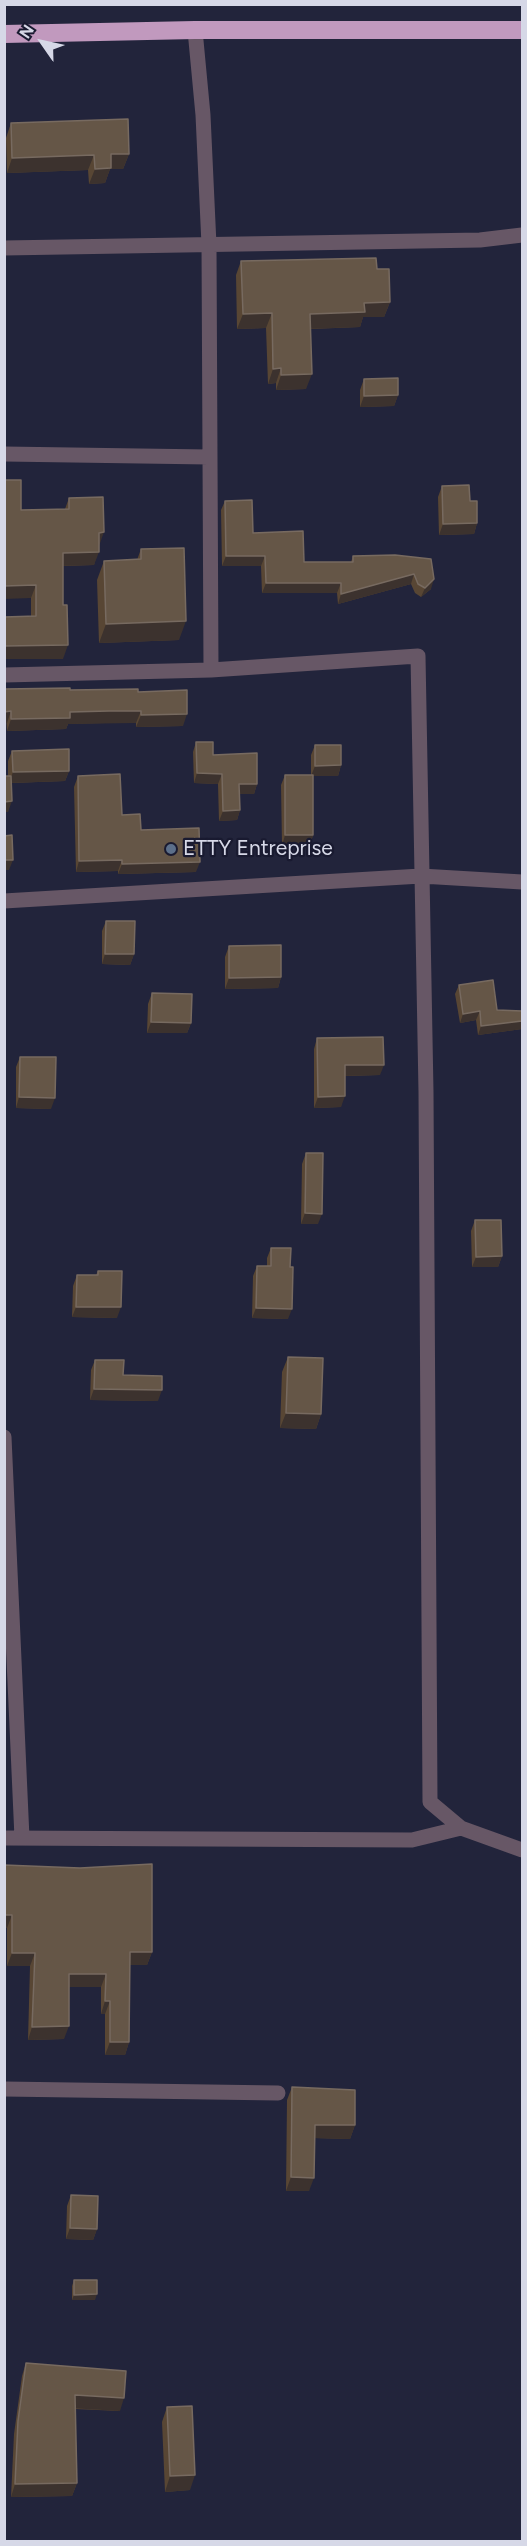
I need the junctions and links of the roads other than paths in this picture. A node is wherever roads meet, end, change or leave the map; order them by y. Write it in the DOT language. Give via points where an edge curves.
graph roads {
  1 [pos="195,30"];
  2 [pos="522,30"];
  3 [pos="4,34"];
  4 [pos="522,236"];
  5 [pos="209,245"];
  6 [pos="4,248"];
  7 [pos="4,454"];
  8 [pos="209,457"];
  9 [pos="211,670"];
  10 [pos="4,675"];
  11 [pos="421,876"];
  12 [pos="522,882"];
  13 [pos="4,901"];
  14 [pos="4,1437"];
  15 [pos="7,1576"];
  16 [pos="461,1828"];
  17 [pos="4,1838"];
  18 [pos="22,1839"];
  19 [pos="522,1850"];
  20 [pos="4,2089"];
  21 [pos="278,2093"];
  1 -- 2 [label="highway"];
  1 -- 3 [label="highway"];
  1 -- 5 [label="street"];
  4 -- 5 [label="street"];
  5 -- 6 [label="street"];
  5 -- 8 [label="street"];
  7 -- 8 [label="street"];
  8 -- 9 [label="street"];
  9 -- 10 [label="street"];
  9 -- 11 [label="street" via="418,656"];
  11 -- 12 [label="street"];
  11 -- 13 [label="street"];
  11 -- 16 [label="street" via="430,1802"];
  14 -- 15 [label="street"];
  15 -- 18 [label="street"];
  16 -- 18 [label="street" via="412,1840"];
  16 -- 19 [label="street"];
  17 -- 18 [label="street"];
  20 -- 21 [label="street"];
}
